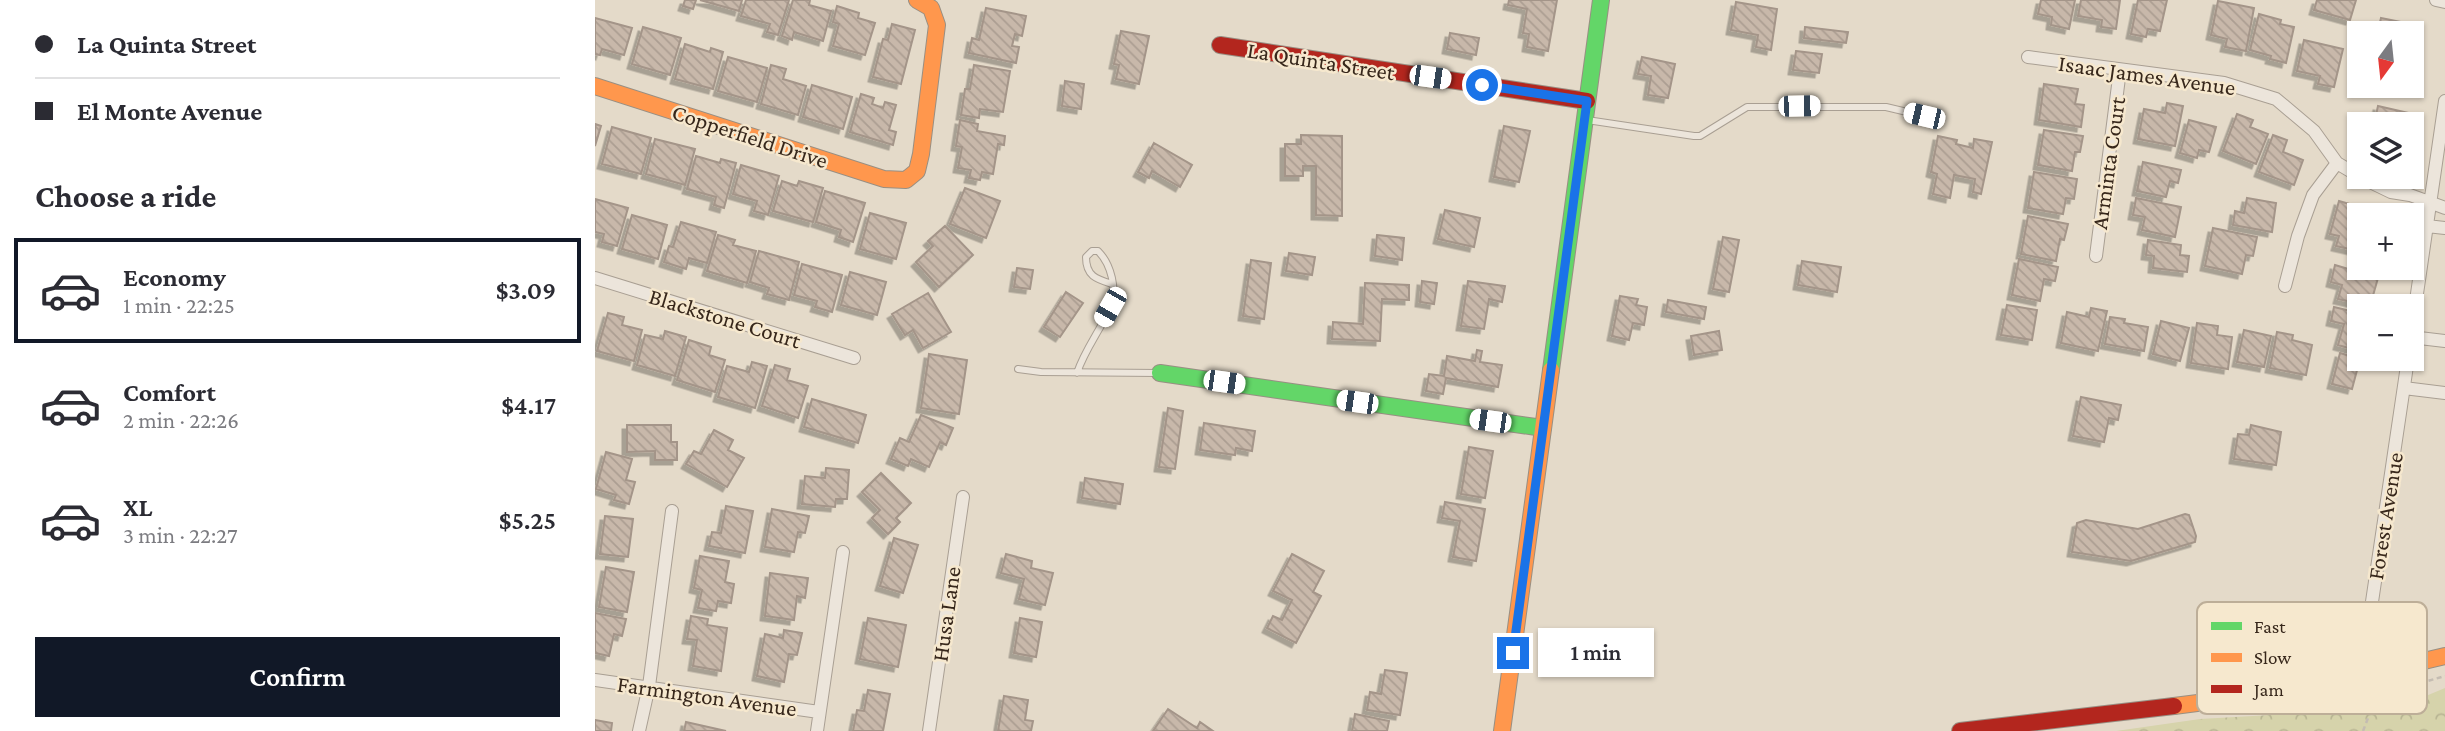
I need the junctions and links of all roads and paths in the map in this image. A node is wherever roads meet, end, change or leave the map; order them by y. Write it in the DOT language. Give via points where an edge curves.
graph roads {
  1 [pos="1601,0"];
  2 [pos="2436,0"];
  3 [pos="2445,2"];
  4 [pos="924,4"];
  5 [pos="1220,45"];
  6 [pos="2028,57"];
  7 [pos="2120,70"];
  8 [pos="595,86"];
  9 [pos="1587,101"];
  10 [pos="2445,101"];
  11 [pos="1924,116"];
  12 [pos="1585,120"];
  13 [pos="2337,163"];
  14 [pos="2347,169"];
  15 [pos="2385,189"];
  16 [pos="2431,204"];
  17 [pos="2445,208"];
  18 [pos="2427,226"];
  19 [pos="2445,228"];
  20 [pos="2096,256"];
  21 [pos="595,278"];
  22 [pos="1112,284"];
  23 [pos="2285,286"];
  24 [pos="2417,294"];
  25 [pos="2424,338"];
  26 [pos="2445,341"];
  27 [pos="854,358"];
  28 [pos="1018,369"];
  29 [pos="2406,371"];
  30 [pos="1077,373"];
  31 [pos="1160,373"];
  32 [pos="2404,388"];
  33 [pos="2445,393"];
  34 [pos="1543,428"];
  35 [pos="963,497"];
  36 [pos="672,511"];
  37 [pos="843,552"];
  38 [pos="2372,602"];
  39 [pos="2445,656"];
  40 [pos="2427,660"];
  41 [pos="595,681"];
  42 [pos="649,686"];
  43 [pos="2197,703"];
  44 [pos="819,712"];
  45 [pos="2370,714"];
  46 [pos="639,731"];
  47 [pos="817,731"];
  48 [pos="929,731"];
  49 [pos="1502,731"];
  50 [pos="1960,731"];
  51 [pos="2363,731"];
  1 -- 9 [label="street"];
  2 -- 3 [label="street"];
  4 -- 8 [label="street, Copperfield Drive" via="937,25 921,155 917,171 906,180 884,179"];
  5 -- 9 [label="street, La Quinta Street"];
  6 -- 7 [label="street, Isaac James Avenue"];
  7 -- 13 [label="street, Isaac James Avenue" via="2224,83 2276,99 2314,131"];
  7 -- 20 [label="street, Arminta Court"];
  9 -- 12 [label="street"];
  10 -- 16 [label="street"];
  11 -- 12 [label="lane" via="1886,107 1747,107 1700,136"];
  12 -- 34 [label="street"];
  13 -- 14 [label="street, Isaac James Avenue"];
  13 -- 23 [label="street" via="2313,195"];
  15 -- 16 [label="street, Isaac James Avenue"];
  16 -- 17 [label="street, Isaac James Avenue"];
  16 -- 18 [label="street"];
  18 -- 19 [label="street"];
  18 -- 24 [label="street"];
  21 -- 27 [label="street, Blackstone Court"];
  22 -- 22 [label="lane" via="1105,258 1092,251 1086,257 1087,269 1095,279"];
  22 -- 30 [label="lane" via="1110,307"];
  25 -- 26 [label="street"];
  28 -- 30 [label="lane"];
  29 -- 32 [label="street, Forest Avenue"];
  30 -- 31 [label="lane"];
  31 -- 34 [label="street"];
  32 -- 33 [label="street"];
  32 -- 38 [label="street, Forest Avenue"];
  34 -- 49 [label="street"];
  35 -- 48 [label="street, Husa Lane"];
  36 -- 42 [label="street"];
  37 -- 44 [label="street"];
  39 -- 40 [label="street"];
  41 -- 42 [label="street, Farmington Avenue"];
  42 -- 44 [label="street, Farmington Avenue"];
  42 -- 46 [label="street"];
  43 -- 50 [label="street"];
  44 -- 47 [label="street"];
  45 -- 51 [label="path"];
}
